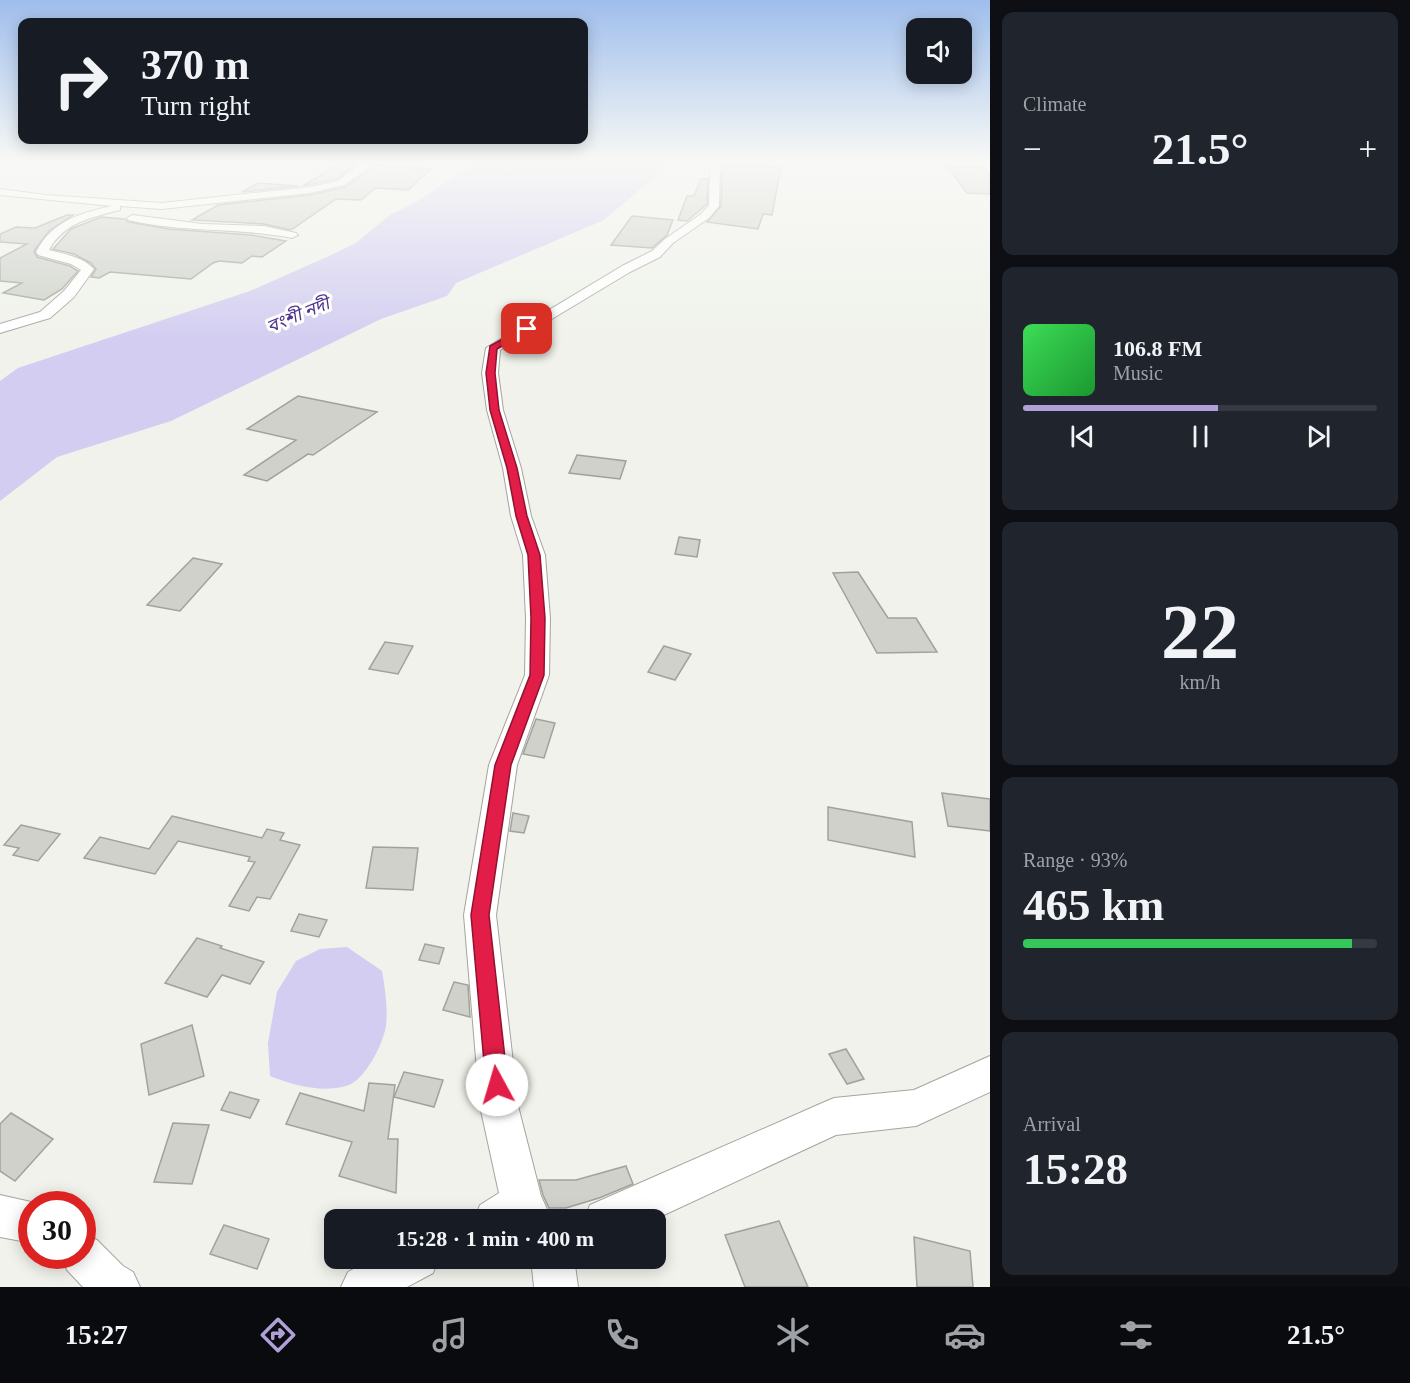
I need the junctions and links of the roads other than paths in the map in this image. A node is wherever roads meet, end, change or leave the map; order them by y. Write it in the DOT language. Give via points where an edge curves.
graph roads {
  1 [pos="67,223"];
  2 [pos="173,223"];
  3 [pos="695,223"];
  4 [pos="292,235"];
  5 [pos="0,329"];
  6 [pos="990,1073"];
  7 [pos="515,1209"];
  8 [pos="629,1209"];
  9 [pos="0,1216"];
  10 [pos="18,1219"];
  11 [pos="96,1269"];
  12 [pos="397,1269"];
  13 [pos="554,1269"];
  14 [pos="118,1287"];
  15 [pos="363,1287"];
  16 [pos="556,1287"];
  1 -- 5 [label="street" via="46,241 42,252 88,269 69,294 45,315"];
  2 -- 4 [label="street" via="264,229"];
  3 -- 7 [label="street" via="656,254 493,348 490,373 495,410 534,555 538,618 537,675 503,765 480,915 499,1106"];
  6 -- 8 [label="street" via="916,1108 834,1117"];
  9 -- 10 [label="street"];
  11 -- 14 [label="street"];
  12 -- 15 [label="street"];
  13 -- 16 [label="street"];
}
